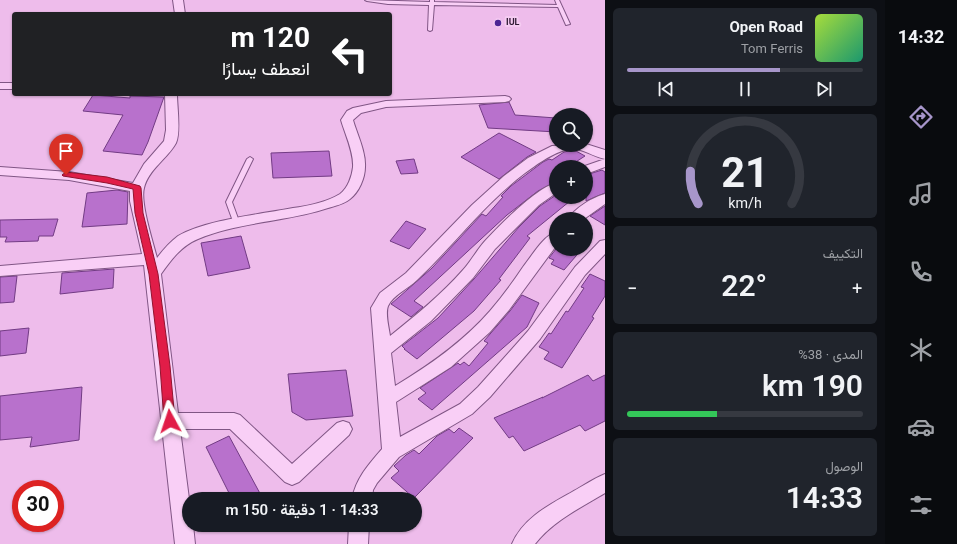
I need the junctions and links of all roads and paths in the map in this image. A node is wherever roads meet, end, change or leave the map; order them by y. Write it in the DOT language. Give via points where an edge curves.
graph roads {
  1 [pos="178,0"];
  2 [pos="367,0"];
  3 [pos="557,0"];
  4 [pos="432,2"];
  5 [pos="560,6"];
  6 [pos="180,12"];
  7 [pos="568,24"];
  8 [pos="430,30"];
  9 [pos="0,86"];
  10 [pos="12,86"];
  11 [pos="171,96"];
  12 [pos="505,99"];
  13 [pos="605,155"];
  14 [pos="250,159"];
  15 [pos="605,163"];
  16 [pos="593,167"];
  17 [pos="0,172"];
  18 [pos="137,188"];
  19 [pos="549,192"];
  20 [pos="605,198"];
  21 [pos="582,212"];
  22 [pos="237,224"];
  23 [pos="549,245"];
  24 [pos="605,245"];
  25 [pos="152,266"];
  26 [pos="0,271"];
  27 [pos="384,350"];
  28 [pos="387,400"];
  29 [pos="170,421"];
  30 [pos="342,430"];
  31 [pos="392,451"];
  32 [pos="605,483"];
  33 [pos="363,492"];
  34 [pos="359,532"];
  35 [pos="185,544"];
  36 [pos="358,544"];
  37 [pos="522,544"];
  1 -- 6 [label="street"];
  2 -- 4 [label="lane" via="388,3"];
  3 -- 5 [label="lane"];
  4 -- 5 [label="lane"];
  4 -- 8 [label="lane"];
  5 -- 7 [label="lane"];
  9 -- 10 [label="street"];
  11 -- 18 [label="street" via="170,142 149,167"];
  12 -- 22 [label="street" via="398,103 354,111 347,120 359,167 355,184 346,196 309,210"];
  13 -- 27 [label="street" via="580,146 563,147 533,161 504,183 411,277 385,297 379,308"];
  14 -- 22 [label="lane" via="229,202"];
  15 -- 16 [label="street"];
  17 -- 18 [label="street" via="66,175 107,180"];
  18 -- 25 [label="street" via="139,213"];
  19 -- 27 [label="street" via="534,202 490,245 468,274 436,306"];
  20 -- 21 [label="street"];
  22 -- 25 [label="street" via="209,230 183,240"];
  23 -- 28 [label="street" via="497,314 474,337 446,363"];
  24 -- 31 [label="street" via="580,270 520,352 474,403"];
  25 -- 26 [label="street"];
  25 -- 29 [label="street"];
  27 -- 28 [label="street"];
  28 -- 31 [label="street"];
  29 -- 30 [label="street" via="234,421 292,476"];
  29 -- 35 [label="street"];
  31 -- 33 [label="street" via="370,477"];
  32 -- 37 [label="street" via="548,517"];
  34 -- 36 [label="street"];
}
